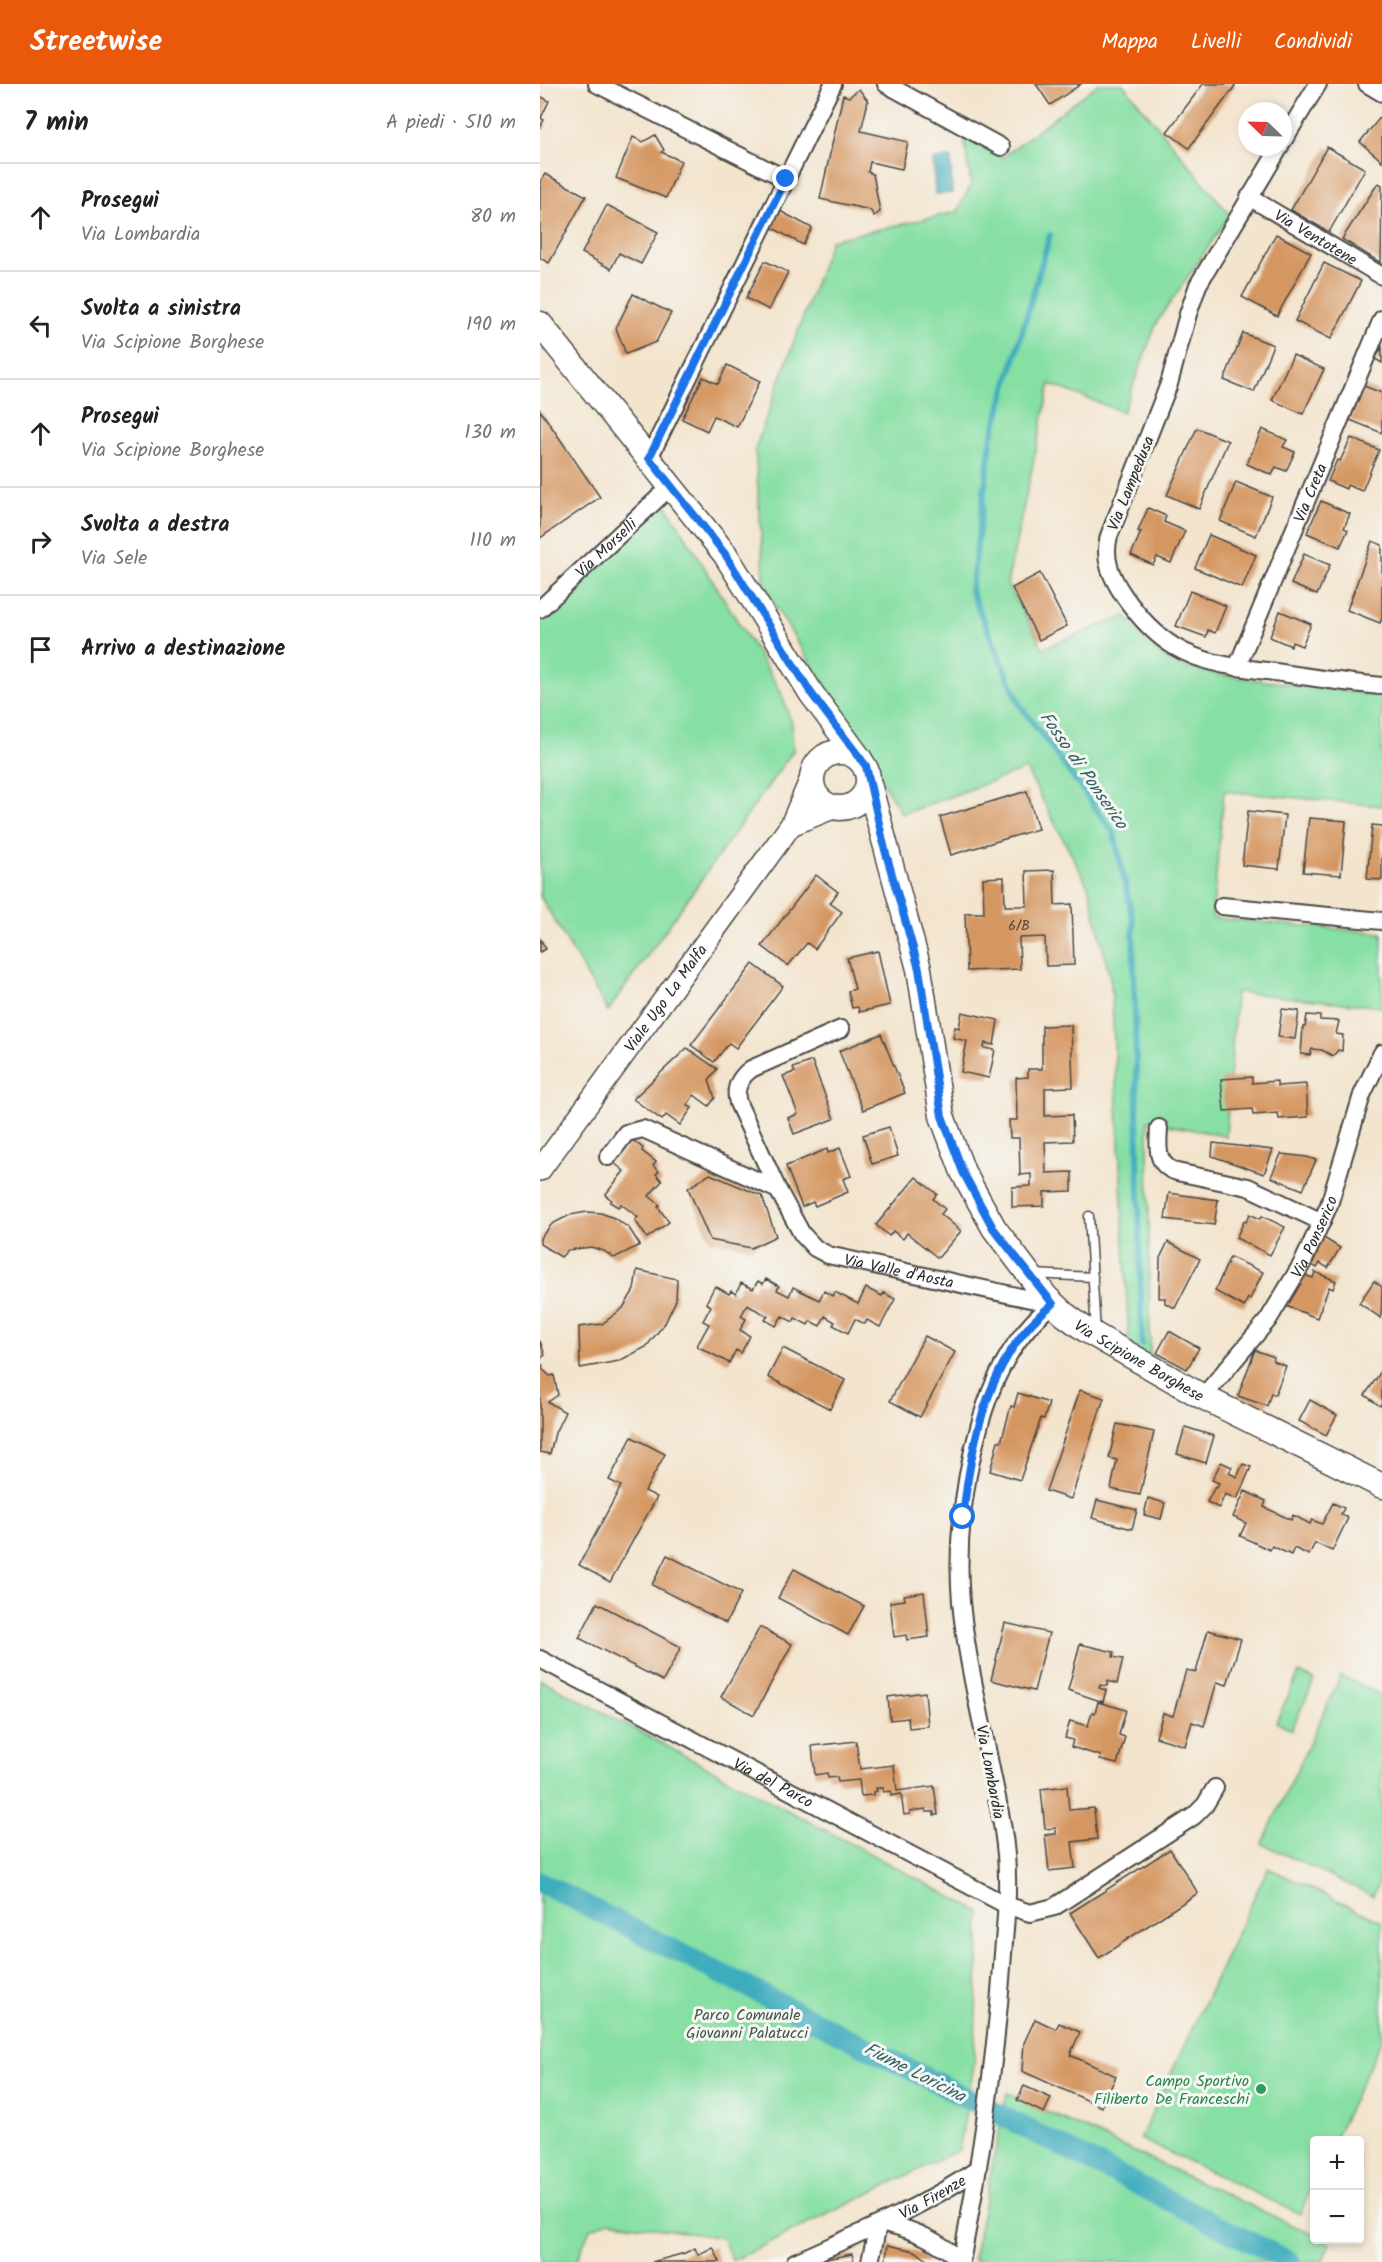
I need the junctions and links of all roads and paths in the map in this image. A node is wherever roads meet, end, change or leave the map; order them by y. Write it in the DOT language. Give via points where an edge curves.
graph roads {
  1 [pos="597,84"];
  2 [pos="833,84"];
  3 [pos="886,84"];
  4 [pos="1318,84"];
  5 [pos="1367,84"];
  6 [pos="1382,93"];
  7 [pos="1292,126"];
  8 [pos="1001,147"];
  9 [pos="1275,156"];
  10 [pos="786,179"];
  11 [pos="1250,197"];
  12 [pos="1382,276"];
  13 [pos="1382,319"];
  14 [pos="540,324"];
  15 [pos="649,458"];
  16 [pos="671,486"];
  17 [pos="540,609"];
  18 [pos="1237,667"];
  19 [pos="1382,686"];
  20 [pos="811,693"];
  21 [pos="860,759"];
  22 [pos="815,769"];
  23 [pos="869,784"];
  24 [pos="843,807"];
  25 [pos="791,825"];
  26 [pos="885,850"];
  27 [pos="1222,906"];
  28 [pos="1382,921"];
  29 [pos="841,1029"];
  30 [pos="1382,1053"];
  31 [pos="1159,1128"];
  32 [pos="608,1157"];
  33 [pos="540,1170"];
  34 [pos="778,1190"];
  35 [pos="1089,1216"];
  36 [pos="1322,1222"];
  37 [pos="1029,1274"];
  38 [pos="1093,1277"];
  39 [pos="1053,1304"];
  40 [pos="1096,1336"];
  41 [pos="1203,1397"];
  42 [pos="1382,1486"];
  43 [pos="540,1659"];
  44 [pos="1215,1788"];
  45 [pos="1006,1905"];
  46 [pos="978,2169"];
  47 [pos="881,2224"];
  48 [pos="795,2262"];
  49 [pos="870,2262"];
  50 [pos="961,2262"];
  1 -- 10 [label="street"];
  2 -- 10 [label="street"];
  3 -- 8 [label="street"];
  4 -- 7 [label="street"];
  5 -- 6 [label="street"];
  9 -- 11 [label="street, Via Lampedusa"];
  10 -- 15 [label="street"];
  11 -- 12 [label="street, Via Ventotene"];
  11 -- 18 [label="street, Via Lampedusa" via="1198,285 1171,378 1112,528 1106,554 1118,586 1156,633 1188,654"];
  13 -- 18 [label="street, Via Creta"];
  14 -- 15 [label="main road"];
  15 -- 16 [label="main road"];
  16 -- 17 [label="street, Via Morselli"];
  16 -- 20 [label="main road" via="725,554"];
  18 -- 19 [label="street, Via Lampedusa"];
  20 -- 21 [label="main road"];
  20 -- 22 [label="main road" via="819,732"];
  21 -- 22 [label="main road" via="843,751 825,756"];
  21 -- 23 [label="main road" via="869,775"];
  22 -- 24 [label="main road" via="812,784 819,799"];
  22 -- 25 [label="street, Viale Ugo La Malfa"];
  23 -- 24 [label="main road" via="860,801"];
  23 -- 26 [label="main road, Via Scipione Borghese"];
  24 -- 25 [label="street"];
  24 -- 26 [label="main road, Via Scipione Borghese"];
  25 -- 33 [label="street, Viale Ugo La Malfa"];
  26 -- 37 [label="main road, Via Scipione Borghese" via="919,969 942,1116 963,1172 993,1228"];
  27 -- 28 [label="street"];
  29 -- 34 [label="street, Via Valle d'Aosta" via="752,1069 738,1084 738,1103"];
  30 -- 36 [label="street, Via Ponserico" via="1362,1095"];
  31 -- 36 [label="street" via="1158,1152 1167,1168 1255,1189"];
  32 -- 34 [label="street" via="627,1133 643,1130"];
  34 -- 39 [label="street, Via Valle d'Aosta" via="805,1238 828,1255"];
  35 -- 38 [label="lane"];
  36 -- 41 [label="street, Via Ponserico" via="1274,1311"];
  37 -- 38 [label="lane"];
  37 -- 39 [label="main road, Via Scipione Borghese"];
  38 -- 40 [label="lane"];
  39 -- 40 [label="main road, Via Scipione Borghese"];
  39 -- 45 [label="street, Via Lombardia" via="1018,1339 994,1383 971,1459 963,1517 963,1620 1005,1846"];
  40 -- 41 [label="main road, Via Scipione Borghese"];
  41 -- 42 [label="main road, Via Scipione Borghese"];
  43 -- 45 [label="street, Via del Parco"];
  44 -- 45 [label="street, Via del Parco" via="1194,1816 1054,1907 1030,1913"];
  45 -- 46 [label="street, Via Lombardia" via="997,2042"];
  46 -- 47 [label="street, Via Firenze"];
  46 -- 50 [label="street, Via Lombardia"];
  47 -- 48 [label="street, Via Firenze"];
  47 -- 49 [label="street"];
  47 -- 50 [label="street, Via Firenze" via="930,2238"];
}
